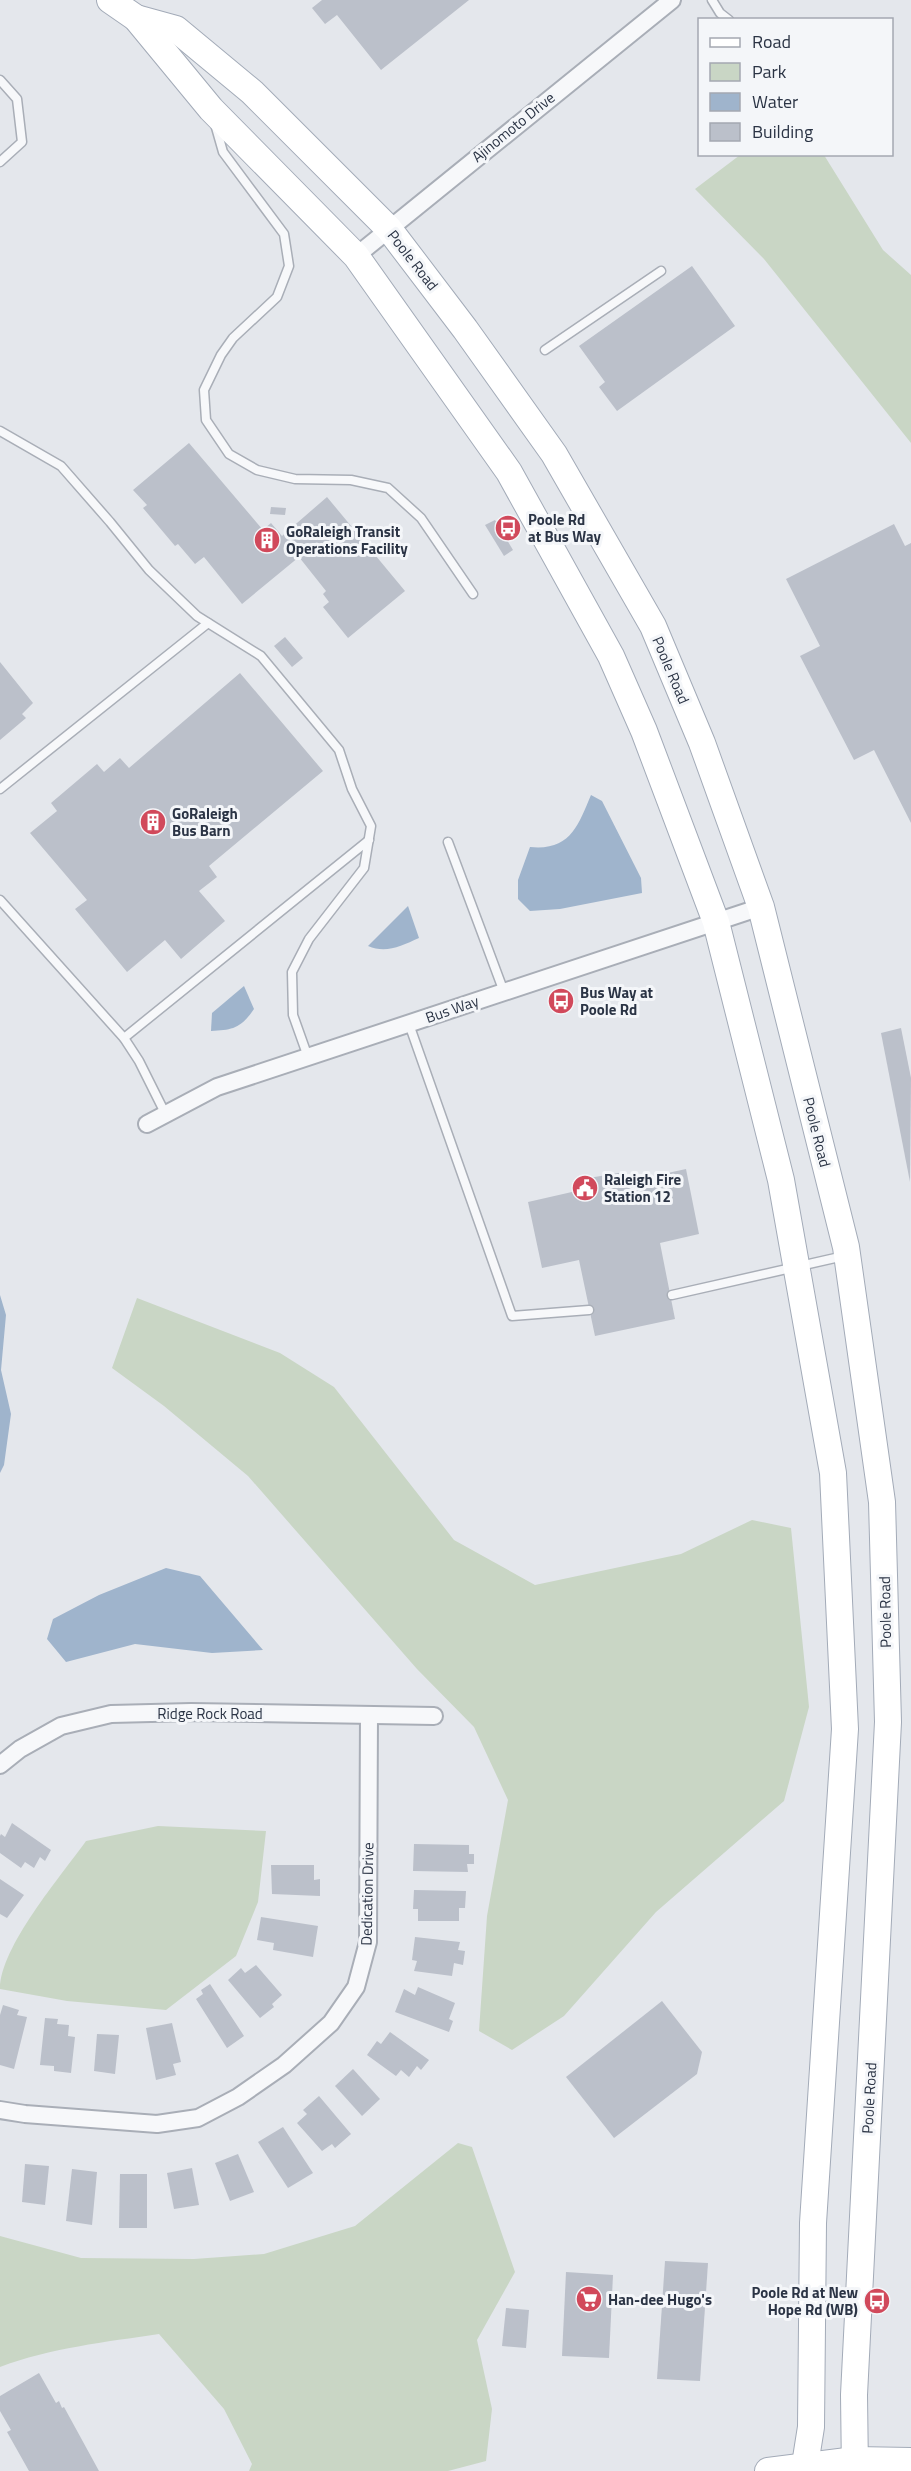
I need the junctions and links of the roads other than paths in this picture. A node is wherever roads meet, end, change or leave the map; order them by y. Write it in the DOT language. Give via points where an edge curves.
graph roads {
  1 [pos="110,0"];
  2 [pos="672,0"];
  3 [pos="712,0"];
  4 [pos="136,18"];
  5 [pos="726,18"];
  6 [pos="0,80"];
  7 [pos="211,109"];
  8 [pos="0,162"];
  9 [pos="389,229"];
  10 [pos="356,256"];
  11 [pos="661,271"];
  12 [pos="545,350"];
  13 [pos="0,431"];
  14 [pos="473,594"];
  15 [pos="208,623"];
  16 [pos="0,789"];
  17 [pos="369,840"];
  18 [pos="448,842"];
  19 [pos="0,900"];
  20 [pos="762,907"];
  21 [pos="716,922"];
  22 [pos="504,992"];
  23 [pos="409,1024"];
  24 [pos="124,1038"];
  25 [pos="308,1058"];
  26 [pos="166,1115"];
  27 [pos="147,1124"];
  28 [pos="847,1256"];
  29 [pos="796,1265"];
  30 [pos="672,1295"];
  31 [pos="589,1310"];
  32 [pos="369,1715"];
  33 [pos="434,1716"];
  34 [pos="888,1722"];
  35 [pos="845,1729"];
  36 [pos="0,1766"];
  37 [pos="0,2110"];
  38 [pos="911,2461"];
  39 [pos="855,2466"];
  40 [pos="804,2468"];
  41 [pos="768,2471"];
  1 -- 4 [label="main road, Poole Road"];
  2 -- 9 [label="street, Ajinomoto Drive"];
  3 -- 5 [label="lane"];
  4 -- 7 [label="main road, Poole Road"];
  4 -- 9 [label="main road, Poole Road" via="176,29 252,92"];
  6 -- 8 [label="lane" via="17,99 22,142"];
  7 -- 10 [label="main road, Poole Road"];
  7 -- 14 [label="lane" via="223,152 284,234 289,266 277,297 220,355 204,390 206,420 230,454 257,470 295,479 351,480 388,488 421,518"];
  9 -- 10 [label="street, Ajinomoto Drive"];
  9 -- 20 [label="main road, Poole Road" via="554,454 653,626 702,742"];
  10 -- 21 [label="main road, Poole Road" via="509,472 611,656 644,730"];
  11 -- 12 [label="lane"];
  13 -- 15 [label="lane" via="62,466 149,570"];
  15 -- 16 [label="lane"];
  15 -- 17 [label="lane" via="261,656 339,750 352,789 371,826"];
  17 -- 24 [label="lane"];
  17 -- 25 [label="lane" via="364,868 309,939 292,972 292,1015"];
  18 -- 22 [label="lane"];
  19 -- 24 [label="lane"];
  20 -- 21 [label="street, Bus Way"];
  20 -- 28 [label="main road, Poole Road"];
  21 -- 22 [label="street, Bus Way"];
  21 -- 29 [label="main road, Poole Road" via="781,1180"];
  22 -- 23 [label="street, Bus Way"];
  23 -- 25 [label="street, Bus Way"];
  23 -- 31 [label="lane" via="512,1316"];
  24 -- 26 [label="lane"];
  25 -- 26 [label="street, Bus Way" via="217,1087"];
  26 -- 27 [label="street, Bus Way"];
  28 -- 29 [label="lane"];
  28 -- 34 [label="main road, Poole Road" via="882,1502"];
  29 -- 30 [label="lane"];
  29 -- 35 [label="main road, Poole Road" via="833,1473"];
  32 -- 33 [label="street, Ridge Rock Road"];
  32 -- 36 [label="street, Ridge Rock Road" via="111,1714 61,1726 20,1749"];
  32 -- 37 [label="street, Dedication Drive" via="368,1942 356,1987 331,2023 284,2065 238,2097 198,2118 157,2124"];
  34 -- 35 [label="main road"];
  34 -- 39 [label="main road, Poole Road" via="854,2395"];
  35 -- 40 [label="main road, Poole Road" via="813,2223 811,2427"];
  38 -- 39 [label="main road"];
  39 -- 40 [label="main road"];
  40 -- 41 [label="main road"];
}
